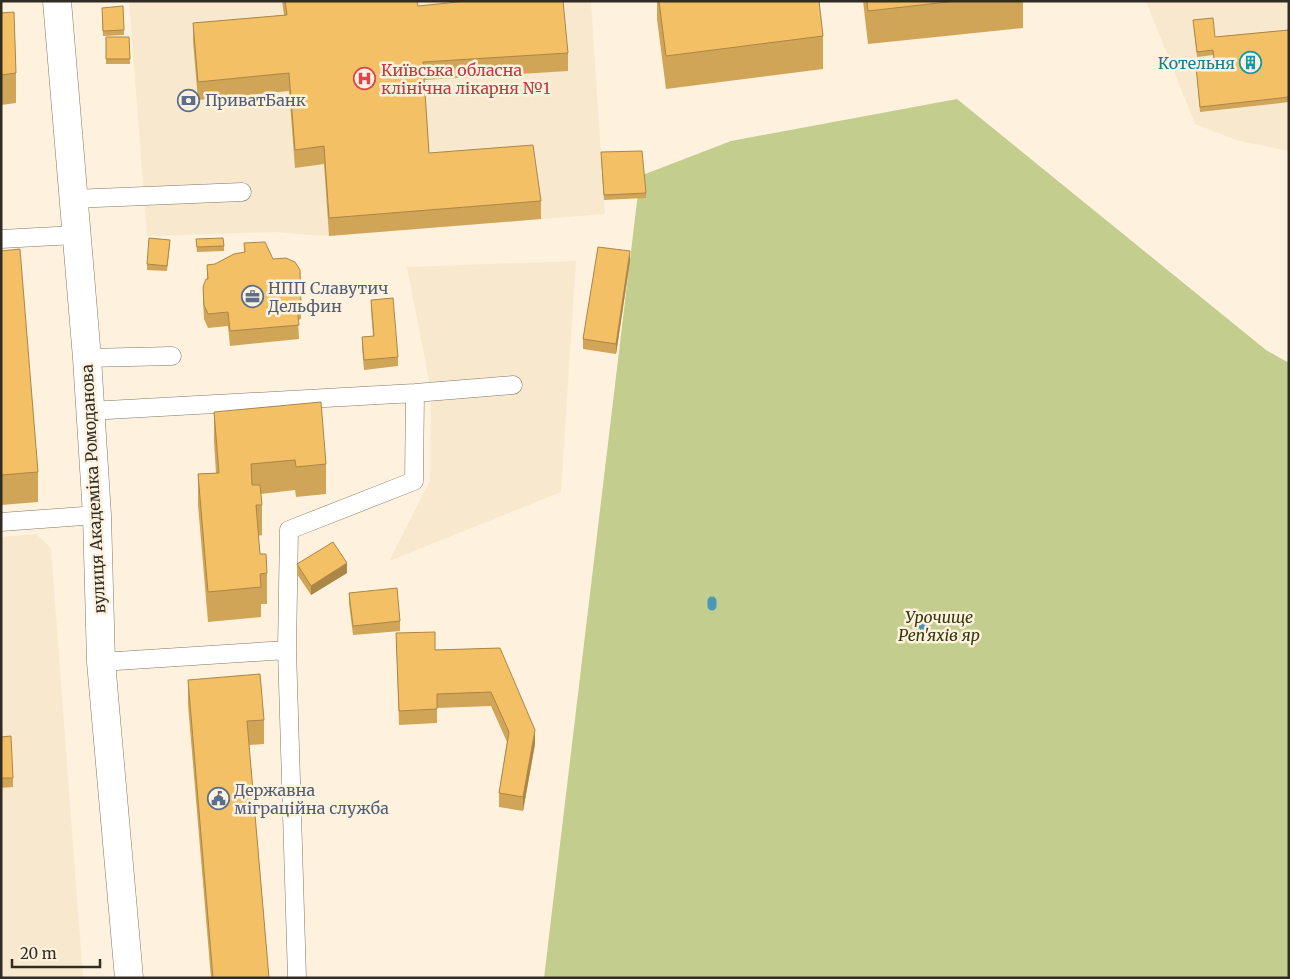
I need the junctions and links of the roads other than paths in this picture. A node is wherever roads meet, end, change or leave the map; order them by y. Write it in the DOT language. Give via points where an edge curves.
graph roads {
  1 [pos="57,1"];
  2 [pos="242,192"];
  3 [pos="72,199"];
  4 [pos="75,235"];
  5 [pos="1,239"];
  6 [pos="172,356"];
  7 [pos="87,358"];
  8 [pos="513,385"];
  9 [pos="415,393"];
  10 [pos="89,411"];
  11 [pos="97,515"];
  12 [pos="1,522"];
  13 [pos="287,650"];
  14 [pos="101,662"];
  15 [pos="129,978"];
  16 [pos="297,978"];
  1 -- 3 [label="street, вулиця Академіка Ромоданова"];
  2 -- 3 [label="lane"];
  3 -- 4 [label="street, вулиця Академіка Ромоданова"];
  4 -- 5 [label="lane"];
  4 -- 7 [label="street, вулиця Академіка Ромоданова"];
  6 -- 7 [label="lane"];
  7 -- 10 [label="street, вулиця Академіка Ромоданова"];
  8 -- 9 [label="lane"];
  9 -- 10 [label="lane"];
  9 -- 13 [label="lane" via="414,481 289,530"];
  10 -- 11 [label="street, вулиця Академіка Ромоданова"];
  11 -- 12 [label="lane"];
  11 -- 14 [label="street, вулиця Академіка Ромоданова"];
  13 -- 14 [label="lane"];
  13 -- 16 [label="lane"];
  14 -- 15 [label="street, вулиця Академіка Ромоданова"];
}
